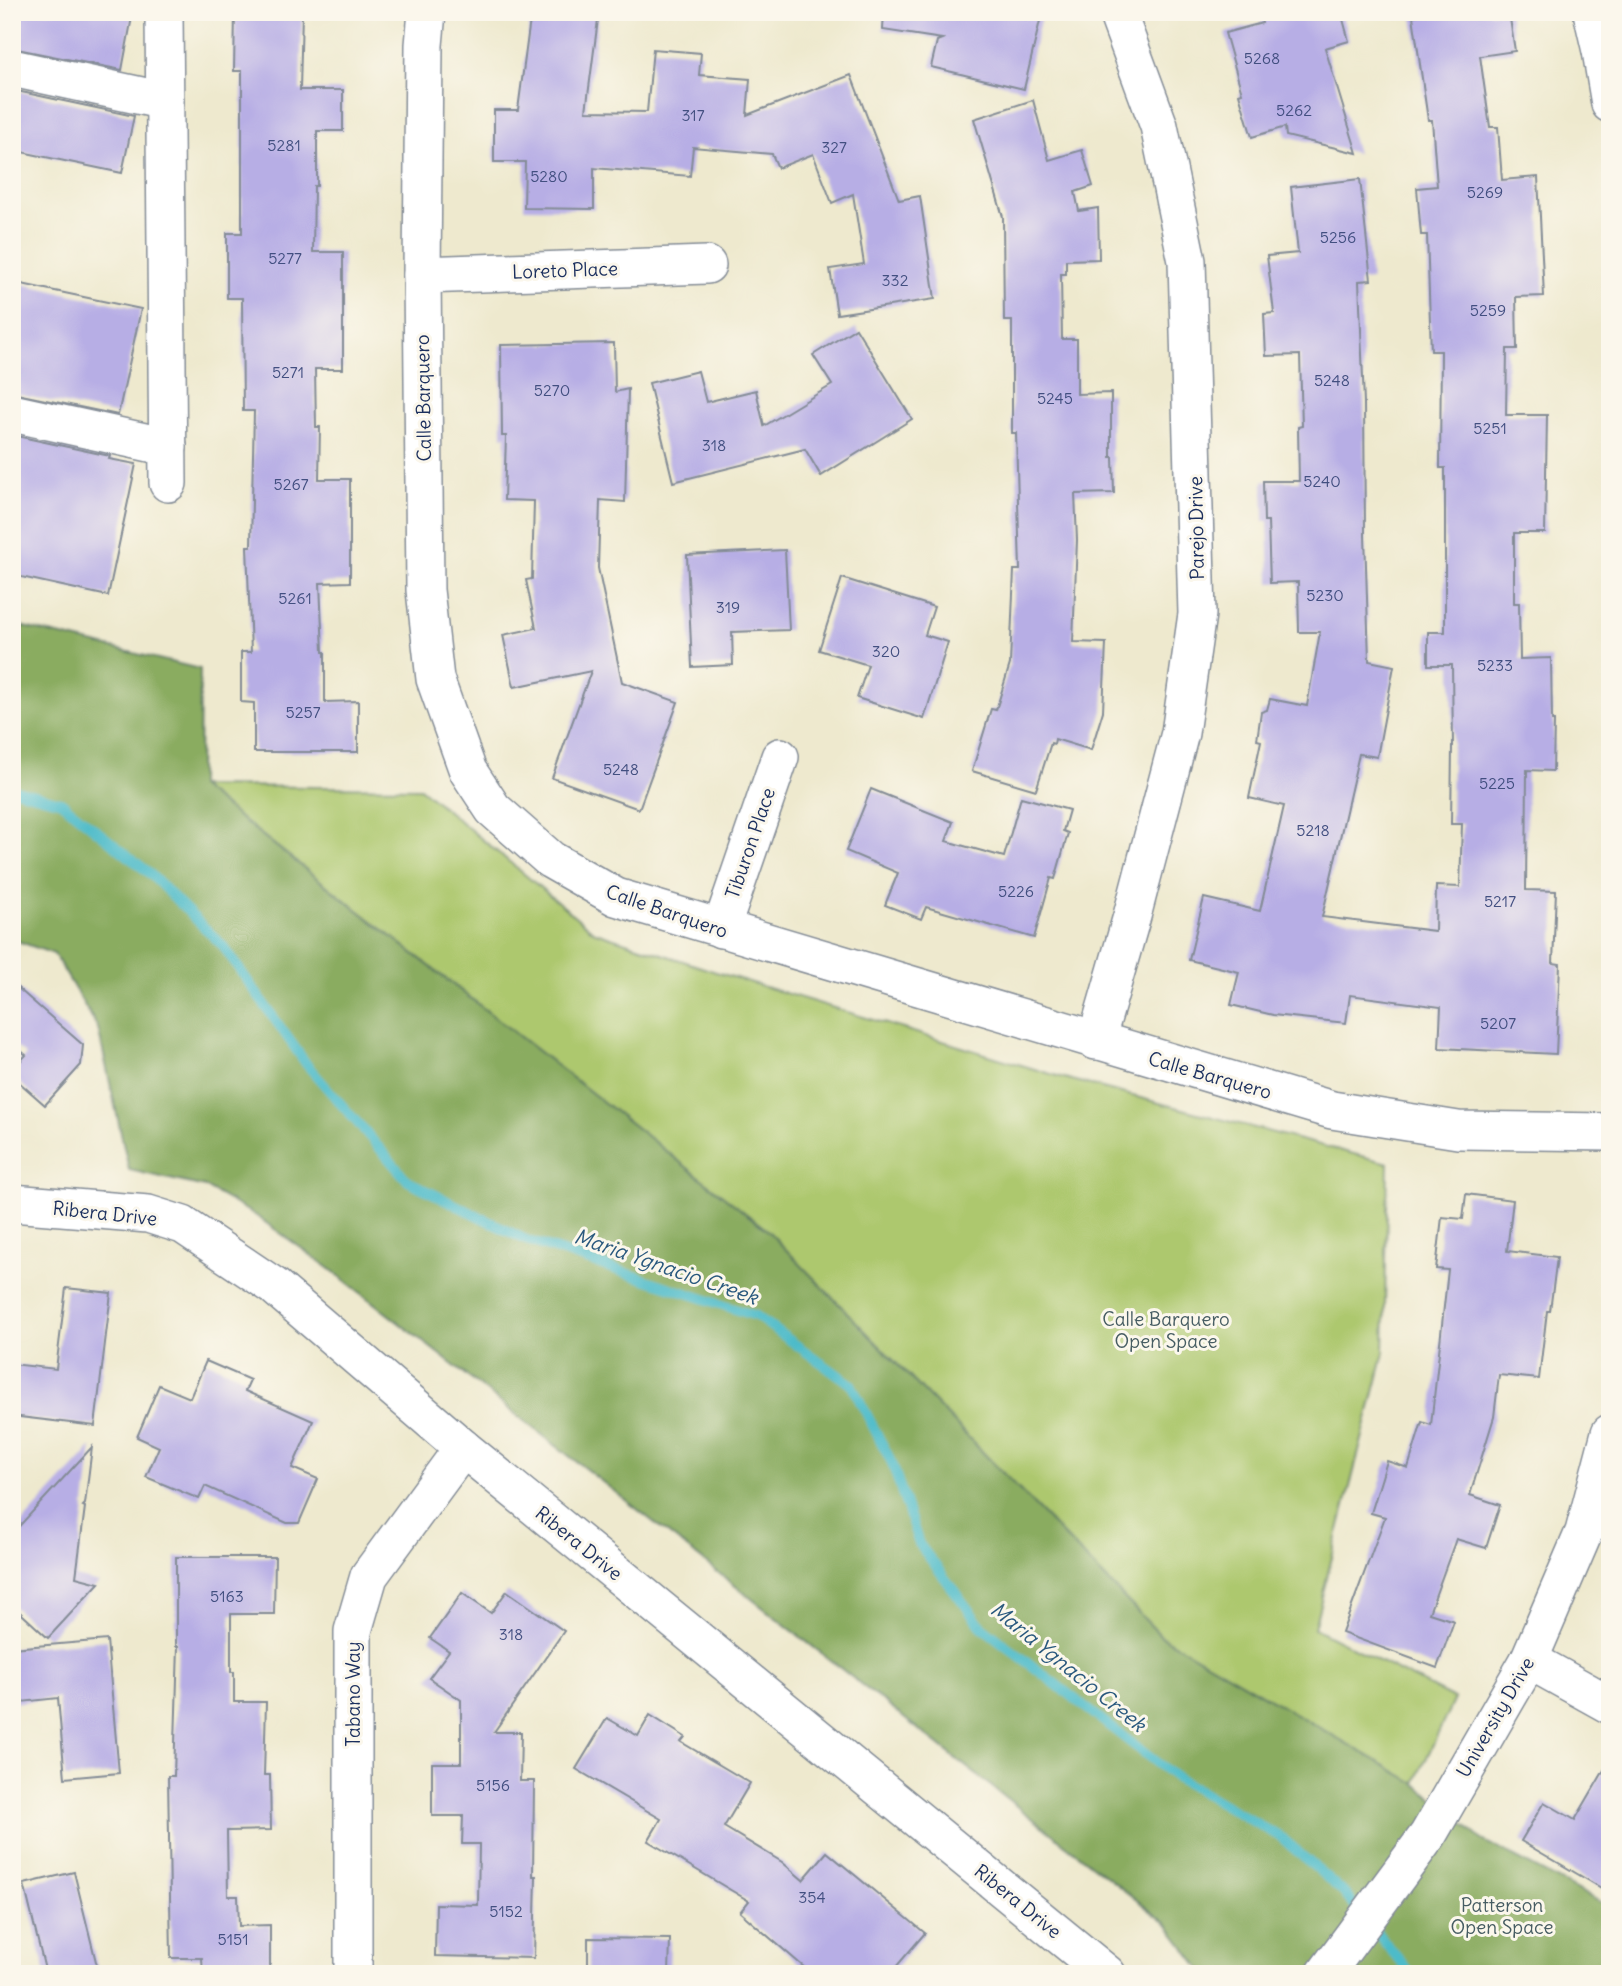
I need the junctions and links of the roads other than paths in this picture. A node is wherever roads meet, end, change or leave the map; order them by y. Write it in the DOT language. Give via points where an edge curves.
graph roads {
  1 [pos="164,12"];
  2 [pos="427,12"];
  3 [pos="1117,12"];
  4 [pos="1592,12"];
  5 [pos="12,68"];
  6 [pos="164,101"];
  7 [pos="1610,104"];
  8 [pos="707,265"];
  9 [pos="422,275"];
  10 [pos="12,412"];
  11 [pos="168,447"];
  12 [pos="168,483"];
  13 [pos="780,757"];
  14 [pos="720,929"];
  15 [pos="1096,1041"];
  16 [pos="1610,1132"];
  17 [pos="12,1203"];
  18 [pos="1610,1433"];
  19 [pos="463,1448"];
  20 [pos="1529,1660"];
  21 [pos="1610,1705"];
  22 [pos="354,1974"];
  23 [pos="1107,1974"];
  24 [pos="1325,1974"];
  1 -- 6 [label="street"];
  2 -- 9 [label="street, Calle Barquero"];
  3 -- 15 [label="street, Parejo Drive" via="1159,126 1187,261 1197,614 1180,733"];
  4 -- 7 [label="street"];
  5 -- 6 [label="street"];
  6 -- 11 [label="street"];
  8 -- 9 [label="street, Loreto Place"];
  9 -- 14 [label="street, Calle Barquero" via="425,590 435,679 468,771 493,809 551,860 616,897"];
  10 -- 11 [label="street"];
  11 -- 12 [label="street"];
  13 -- 14 [label="street, Tiburon Place"];
  14 -- 15 [label="street, Calle Barquero"];
  15 -- 16 [label="street, Calle Barquero" via="1332,1110 1458,1130"];
  17 -- 19 [label="street, Ribera Drive" via="148,1214 183,1224 274,1286"];
  18 -- 20 [label="street, University Drive" via="1584,1532"];
  19 -- 22 [label="street, Tabano Way" via="369,1576 353,1631"];
  19 -- 23 [label="street, Ribera Drive"];
  20 -- 21 [label="street"];
  20 -- 24 [label="street, University Drive" via="1428,1835"];
}
